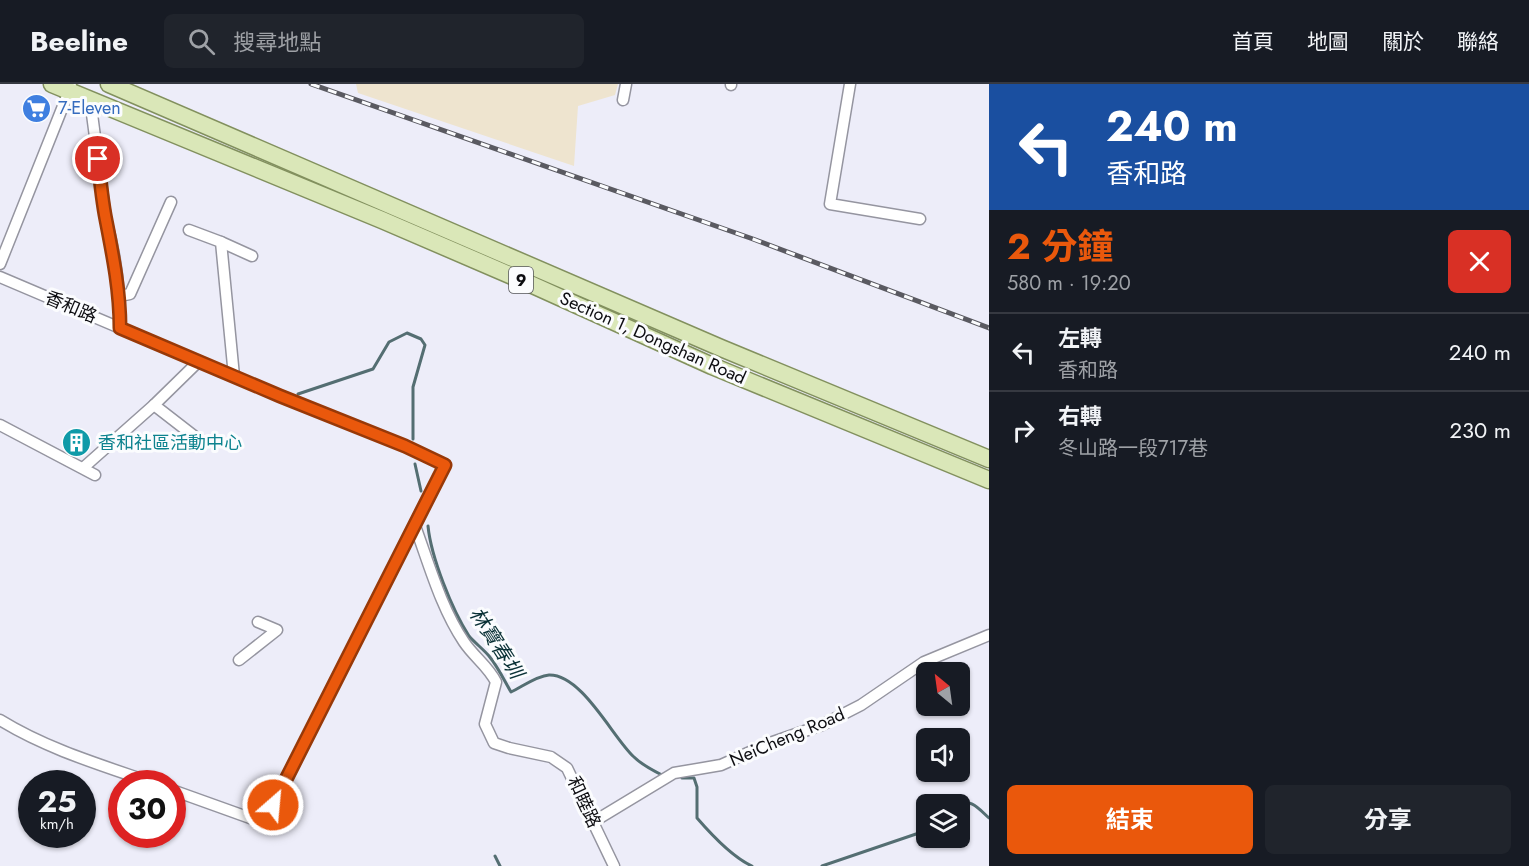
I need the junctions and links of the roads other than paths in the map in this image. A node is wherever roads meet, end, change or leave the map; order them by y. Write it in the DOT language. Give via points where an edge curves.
graph roads {
  1 [pos="52,84"];
  2 [pos="109,84"];
  3 [pos="626,84"];
  4 [pos="850,84"];
  5 [pos="71,87"];
  6 [pos="90,99"];
  7 [pos="623,100"];
  8 [pos="171,202"];
  9 [pos="920,219"];
  10 [pos="189,230"];
  11 [pos="221,242"];
  12 [pos="252,256"];
  13 [pos="0,264"];
  14 [pos="534,266"];
  15 [pos="0,277"];
  16 [pos="526,282"];
  17 [pos="120,296"];
  18 [pos="120,328"];
  19 [pos="722,348"];
  20 [pos="199,361"];
  21 [pos="712,366"];
  22 [pos="234,376"];
  23 [pos="154,405"];
  24 [pos="0,424"];
  25 [pos="194,436"];
  26 [pos="989,459"];
  27 [pos="83,468"];
  28 [pos="95,475"];
  29 [pos="989,480"];
  30 [pos="415,526"];
  31 [pos="258,622"];
  32 [pos="989,635"];
  33 [pos="239,660"];
  34 [pos="0,720"];
  35 [pos="116,770"];
  36 [pos="186,795"];
  37 [pos="593,822"];
  38 [pos="614,866"];
  1 -- 5 [label="main road, Section 1, Dongshan Road / 9"];
  2 -- 14 [label="main road, Section 1, Dongshan Road / 9"];
  3 -- 7 [label="street"];
  4 -- 9 [label="street" via="830,204"];
  5 -- 6 [label="main road, Section 1, Dongshan Road / 9"];
  5 -- 13 [label="street"];
  6 -- 16 [label="main road, Section 1, Dongshan Road / 9"];
  6 -- 17 [label="street"];
  8 -- 17 [label="street" via="130,294"];
  10 -- 11 [label="street"];
  11 -- 12 [label="street"];
  11 -- 22 [label="street"];
  14 -- 16 [label="main road"];
  14 -- 19 [label="main road, Section 1, Dongshan Road / 9"];
  15 -- 18 [label="street, 香和路"];
  16 -- 21 [label="main road, Section 1, Dongshan Road / 9"];
  17 -- 18 [label="street"];
  18 -- 20 [label="street, 香和路"];
  19 -- 21 [label="main road"];
  19 -- 26 [label="main road, Section 1, Dongshan Road / 9"];
  20 -- 22 [label="street, 香和路"];
  20 -- 23 [label="street"];
  21 -- 29 [label="main road, Section 1, Dongshan Road / 9"];
  22 -- 30 [label="street, 香和路" via="445,465"];
  23 -- 25 [label="street"];
  23 -- 27 [label="street"];
  24 -- 27 [label="street"];
  27 -- 28 [label="street"];
  30 -- 36 [label="street, 香和路" via="264,823"];
  30 -- 37 [label="street, 和睦路" via="443,602 465,643 490,669 496,682 485,724 494,743 551,757 567,768"];
  31 -- 33 [label="street" via="277,630"];
  32 -- 37 [label="street, NeiCheng Road" via="924,662 861,705 822,725 720,765 674,773"];
  34 -- 35 [label="street" via="62,751"];
  37 -- 38 [label="street, 和睦路"];
}
